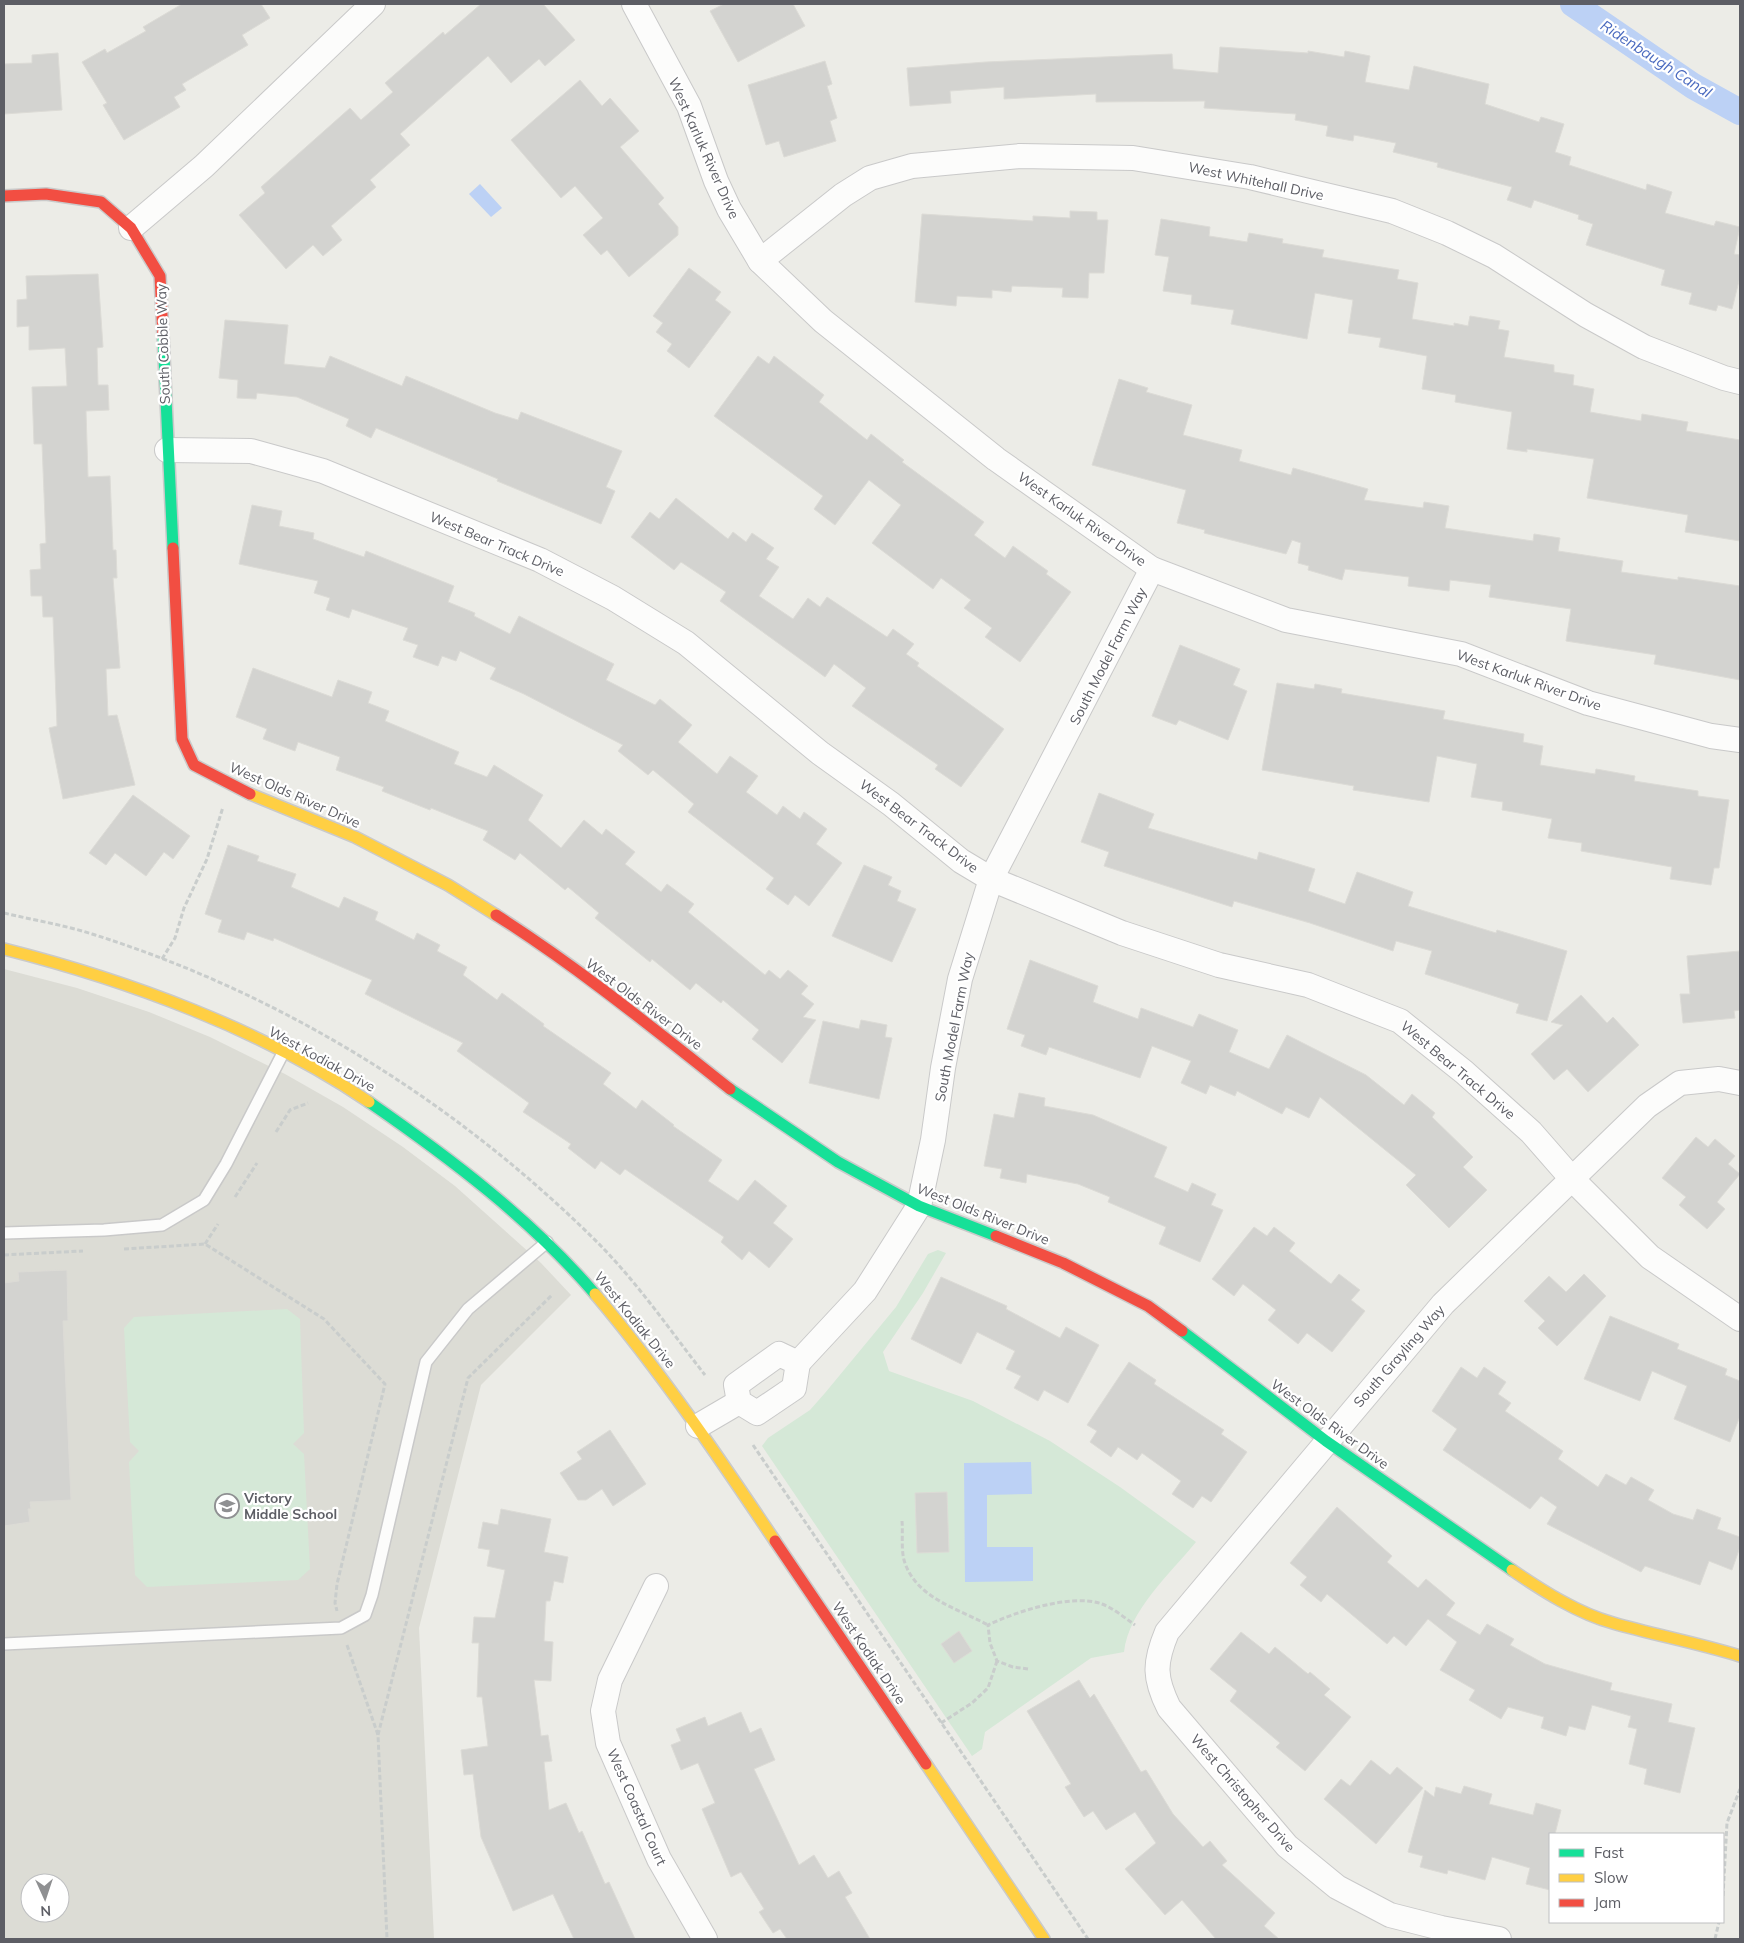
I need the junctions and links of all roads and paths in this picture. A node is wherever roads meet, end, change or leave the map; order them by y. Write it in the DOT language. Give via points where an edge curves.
graph roads {
  1 [pos="373,4"];
  2 [pos="634,4"];
  3 [pos="4,196"];
  4 [pos="131,228"];
  5 [pos="760,261"];
  6 [pos="1740,382"];
  7 [pos="167,450"];
  8 [pos="1152,569"];
  9 [pos="1740,740"];
  10 [pos="194,765"];
  11 [pos="224,804"];
  12 [pos="991,878"];
  13 [pos="4,950"];
  14 [pos="162,959"];
  15 [pos="284,1051"];
  16 [pos="1740,1083"];
  17 [pos="308,1103"];
  18 [pos="276,1132"];
  19 [pos="257,1163"];
  20 [pos="1573,1180"];
  21 [pos="235,1197"];
  22 [pos="919,1206"];
  23 [pos="218,1224"];
  24 [pos="4,1233"];
  25 [pos="546,1242"];
  26 [pos="205,1244"];
  27 [pos="119,1249"];
  28 [pos="90,1251"];
  29 [pos="4,1256"];
  30 [pos="552,1295"];
  31 [pos="1740,1319"];
  32 [pos="798,1363"];
  33 [pos="739,1402"];
  34 [pos="698,1426"];
  35 [pos="1326,1441"];
  36 [pos="753,1445"];
  37 [pos="902,1521"];
  38 [pos="656,1586"];
  39 [pos="988,1625"];
  40 [pos="1135,1625"];
  41 [pos="342,1628"];
  42 [pos="4,1644"];
  43 [pos="1740,1656"];
  44 [pos="997,1661"];
  45 [pos="1156,1668"];
  46 [pos="1028,1669"];
  47 [pos="940,1723"];
  48 [pos="378,1735"];
  49 [pos="1740,1789"];
  50 [pos="1724,1878"];
  51 [pos="1719,1923"];
  52 [pos="387,1939"];
  53 [pos="705,1939"];
  54 [pos="1044,1939"];
  55 [pos="1088,1939"];
  56 [pos="1499,1939"];
  57 [pos="1715,1939"];
  1 -- 4 [label="street" via="204,166"];
  2 -- 5 [label="street, West Karluk River Drive" via="689,106 729,210"];
  3 -- 4 [label="street, South Cobble Way" via="46,194 101,202"];
  4 -- 7 [label="street, South Cobble Way" via="160,276"];
  5 -- 6 [label="street, West Whitehall Drive" via="843,195 870,178 912,166 1020,156 1133,158 1250,177 1392,211 1494,256 1586,315 1644,347"];
  5 -- 8 [label="street, West Karluk River Drive" via="823,321 996,459"];
  7 -- 10 [label="street, South Cobble Way" via="182,739"];
  7 -- 12 [label="street, West Bear Track Drive" via="251,451 323,471 548,564 613,598 686,643 820,753 961,861"];
  8 -- 9 [label="street, West Karluk River Drive" via="1286,620 1460,654 1588,703 1711,736"];
  8 -- 12 [label="street, South Model Farm Way"];
  10 -- 22 [label="street, West Olds River Drive" via="261,799 355,837 448,885 528,935 732,1091 838,1162"];
  11 -- 14 [label="path" via="208,860 184,908 175,938"];
  12 -- 20 [label="street, West Bear Track Drive" via="1122,933 1219,965 1308,985 1400,1021 1531,1132"];
  12 -- 22 [label="street, South Model Farm Way" via="960,980"];
  13 -- 15 [label="street, West Kodiak Drive" via="71,966 164,998"];
  15 -- 24 [label="lane" via="204,1200 162,1224 104,1230"];
  15 -- 25 [label="street, West Kodiak Drive" via="356,1093 439,1150"];
  16 -- 20 [label="street, South Grayling Way" via="1719,1079 1680,1083 1647,1106"];
  17 -- 18 [label="path" via="290,1110"];
  19 -- 21 [label="path"];
  20 -- 31 [label="street, West Bear Track Drive" via="1650,1257"];
  20 -- 35 [label="street, South Grayling Way" via="1443,1304"];
  22 -- 32 [label="street, South Model Farm Way" via="866,1291"];
  22 -- 35 [label="street, West Olds River Drive" via="1063,1263 1148,1306"];
  23 -- 26 [label="path"];
  25 -- 34 [label="street, West Kodiak Drive" via="643,1350"];
  25 -- 41 [label="lane" via="468,1309 426,1362 372,1596 365,1615"];
  26 -- 27 [label="path"];
  26 -- 41 [label="path" via="324,1319 385,1384 337,1584 335,1603"];
  28 -- 29 [label="path"];
  30 -- 48 [label="path" via="468,1378"];
  32 -- 33 [label="street" via="794,1388 757,1413"];
  32 -- 33 [label="street" via="779,1354 736,1385"];
  33 -- 34 [label="street"];
  34 -- 54 [label="street, West Kodiak Drive"];
  35 -- 43 [label="street, West Olds River Drive" via="1530,1583 1570,1606 1612,1623 1696,1642"];
  35 -- 45 [label="street, South Grayling Way" via="1167,1632"];
  36 -- 47 [label="path"];
  37 -- 39 [label="path" via="904,1559 914,1582 936,1600"];
  38 -- 53 [label="street, West Coastal Court" via="610,1680 604,1711 608,1743 659,1859"];
  39 -- 40 [label="path" via="1013,1613 1088,1601 1103,1604"];
  39 -- 44 [label="path"];
  41 -- 42 [label="lane"];
  41 -- 48 [label="path"];
  44 -- 46 [label="path"];
  44 -- 47 [label="path" via="988,1688 972,1703"];
  45 -- 56 [label="street, West Christopher Drive" via="1158,1687 1169,1708 1287,1846 1337,1886 1390,1915"];
  47 -- 55 [label="path"];
  48 -- 52 [label="path"];
  49 -- 50 [label="path" via="1727,1823"];
  51 -- 57 [label="path"];
}
